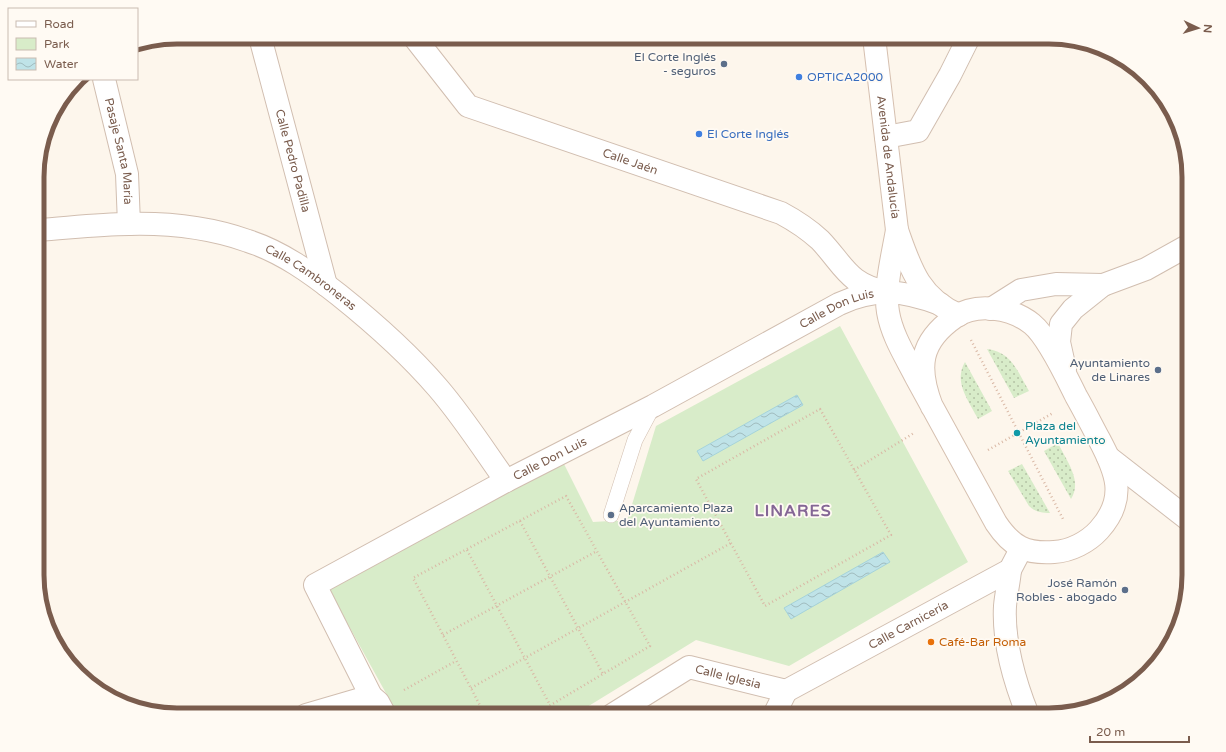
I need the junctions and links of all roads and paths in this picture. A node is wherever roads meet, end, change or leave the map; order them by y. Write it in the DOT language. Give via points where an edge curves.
graph roads {
  1 [pos="262,44"];
  2 [pos="419,44"];
  3 [pos="875,44"];
  4 [pos="966,44"];
  5 [pos="104,80"];
  6 [pos="886,137"];
  7 [pos="129,224"];
  8 [pos="44,230"];
  9 [pos="896,230"];
  10 [pos="1182,249"];
  11 [pos="854,279"];
  12 [pos="326,285"];
  13 [pos="1103,285"];
  14 [pos="887,292"];
  15 [pos="940,304"];
  16 [pos="991,309"];
  17 [pos="959,314"];
  18 [pos="969,336"];
  19 [pos="1067,378"];
  20 [pos="653,406"];
  21 [pos="932,407"];
  22 [pos="1058,410"];
  23 [pos="1019,432"];
  24 [pos="902,441"];
  25 [pos="984,452"];
  26 [pos="1108,457"];
  27 [pos="854,470"];
  28 [pos="506,481"];
  29 [pos="611,515"];
  30 [pos="1182,515"];
  31 [pos="520,521"];
  32 [pos="1067,526"];
  33 [pos="732,543"];
  34 [pos="1021,549"];
  35 [pos="467,550"];
  36 [pos="597,551"];
  37 [pos="1010,570"];
  38 [pos="551,576"];
  39 [pos="625,602"];
  40 [pos="496,606"];
  41 [pos="579,628"];
  42 [pos="443,635"];
  43 [pos="526,657"];
  44 [pos="456,661"];
  45 [pos="603,674"];
  46 [pos="471,688"];
  47 [pos="786,691"];
  48 [pos="378,704"];
  49 [pos="550,705"];
  50 [pos="352,708"];
  51 [pos="481,708"];
  52 [pos="545,708"];
  53 [pos="623,708"];
  54 [pos="778,708"];
  55 [pos="1026,708"];
  1 -- 12 [label="street, Calle Pedro Padilla"];
  2 -- 11 [label="street, Calle Jaén" via="468,106 781,213 814,235"];
  3 -- 6 [label="street, Avenida de Andalucía"];
  4 -- 6 [label="street" via="918,131"];
  5 -- 7 [label="street, Pasaje Santa María" via="127,174"];
  6 -- 9 [label="street, Avenida de Andalucía"];
  7 -- 8 [label="street, Calle Cambroneras"];
  7 -- 12 [label="street, Calle Cambroneras" via="177,226 248,241 281,254"];
  9 -- 14 [label="street"];
  9 -- 15 [label="street" via="919,283"];
  10 -- 13 [label="street" via="1146,269"];
  11 -- 14 [label="street, Calle Don Luis" via="865,286"];
  12 -- 28 [label="street, Calle Cambroneras" via="415,361 440,389"];
  13 -- 16 [label="street" via="1056,284 1021,290"];
  13 -- 19 [label="street" via="1072,309 1061,324 1059,342"];
  14 -- 15 [label="street"];
  14 -- 20 [label="street, Calle Don Luis" via="864,294 839,304"];
  14 -- 21 [label="street" via="888,310 895,336"];
  15 -- 17 [label="street"];
  16 -- 17 [label="street"];
  16 -- 19 [label="street" via="1012,313 1038,330"];
  17 -- 21 [label="street" via="933,337 924,355 923,377"];
  18 -- 23 [label="path"];
  19 -- 26 [label="street"];
  20 -- 28 [label="street, Calle Don Luis"];
  20 -- 29 [label="lane" via="635,440"];
  21 -- 34 [label="street" via="996,524 1004,535"];
  22 -- 23 [label="path"];
  23 -- 25 [label="path"];
  23 -- 32 [label="path"];
  24 -- 27 [label="path"];
  26 -- 30 [label="street"];
  26 -- 34 [label="street" via="1115,473 1118,490 1111,513 1098,532 1078,546 1059,552"];
  27 -- 33 [label="path" via="820,409 696,479"];
  27 -- 33 [label="path" via="890,535 765,606"];
  28 -- 48 [label="street, Calle Don Luis" via="315,586"];
  31 -- 35 [label="path"];
  31 -- 36 [label="path" via="566,496"];
  31 -- 38 [label="path"];
  33 -- 39 [label="path"];
  34 -- 37 [label="street"];
  35 -- 40 [label="path"];
  35 -- 42 [label="path" via="413,578"];
  36 -- 38 [label="path"];
  36 -- 39 [label="path"];
  37 -- 47 [label="street, Calle Carnicería"];
  37 -- 55 [label="street" via="1005,607 1007,640"];
  38 -- 40 [label="path"];
  38 -- 41 [label="path"];
  39 -- 41 [label="path"];
  39 -- 45 [label="path" via="650,646"];
  40 -- 42 [label="path"];
  40 -- 43 [label="path"];
  41 -- 43 [label="path"];
  41 -- 45 [label="path"];
  42 -- 44 [label="path"];
  43 -- 46 [label="path"];
  43 -- 49 [label="path"];
  44 -- 46 [label="path"];
  44 -- 48 [label="path"];
  45 -- 49 [label="path"];
  46 -- 51 [label="path"];
  47 -- 53 [label="street, Calle Iglesia" via="689,667"];
  47 -- 54 [label="street"];
  48 -- 50 [label="street"];
  49 -- 52 [label="path"];
}
